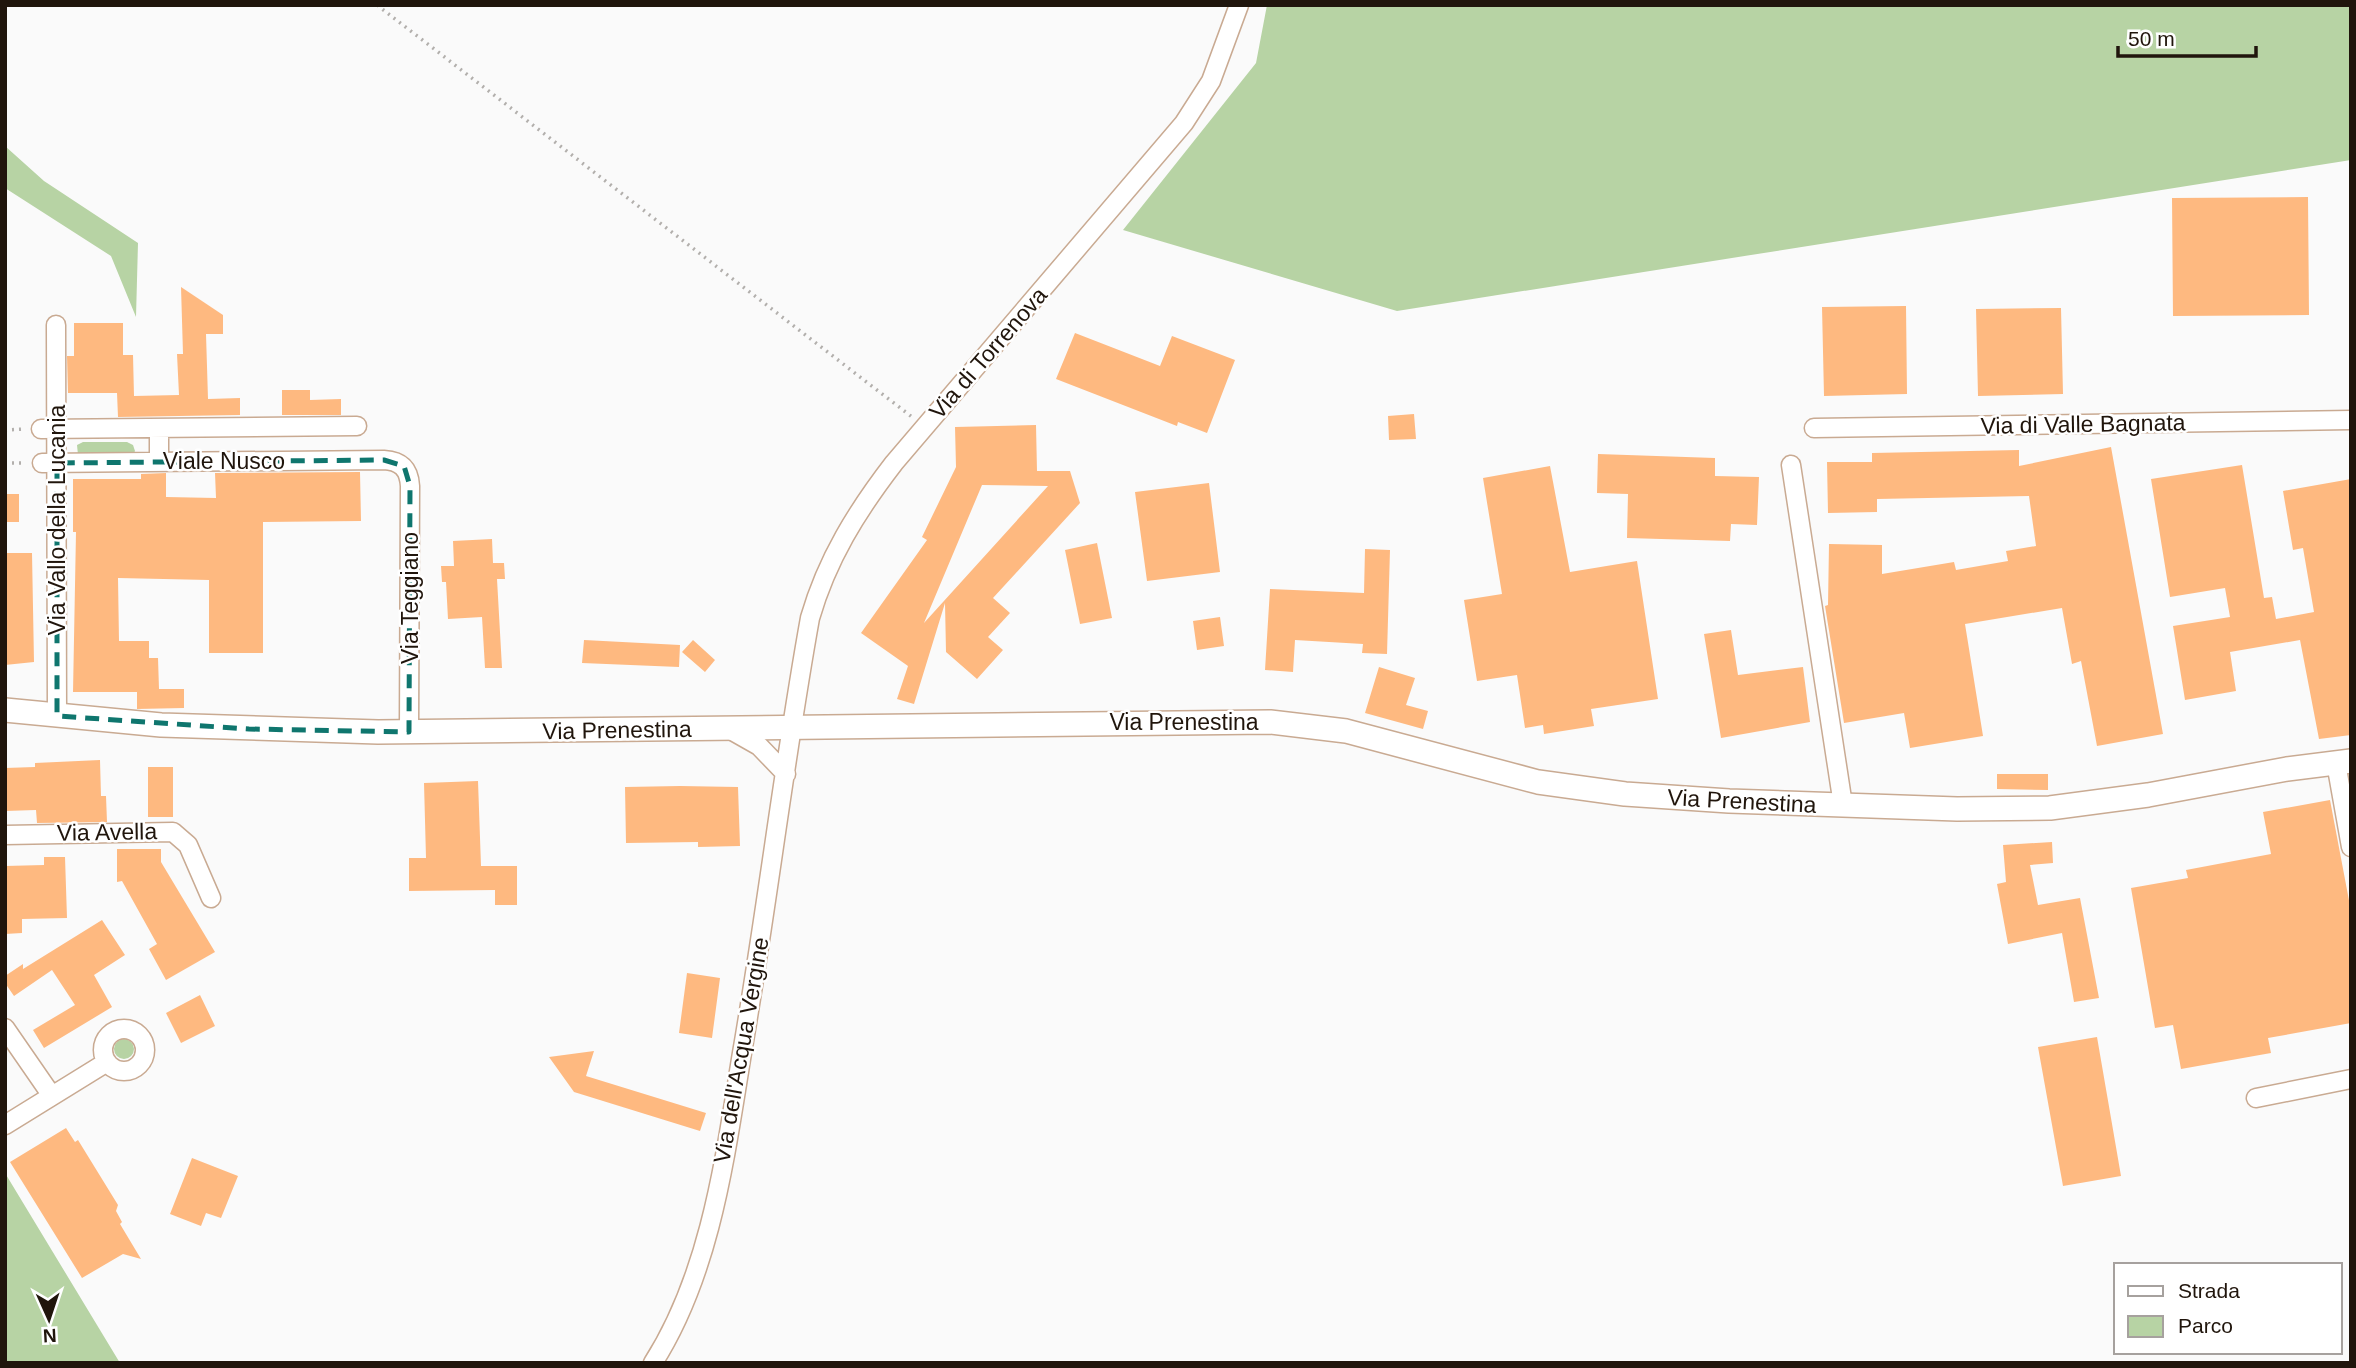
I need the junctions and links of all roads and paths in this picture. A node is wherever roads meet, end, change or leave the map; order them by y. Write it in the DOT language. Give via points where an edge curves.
graph roads {
  1 [pos="377,5"];
  2 [pos="1239,5"];
  3 [pos="56,325"];
  4 [pos="2351,420"];
  5 [pos="356,426"];
  6 [pos="925,427"];
  7 [pos="159,428"];
  8 [pos="1814,428"];
  9 [pos="49,429"];
  10 [pos="159,461"];
  11 [pos="50,463"];
  12 [pos="1791,465"];
  13 [pos="404,467"];
  14 [pos="5,710"];
  15 [pos="57,716"];
  16 [pos="793,727"];
  17 [pos="728,728"];
  18 [pos="409,732"];
  19 [pos="2343,762"];
  20 [pos="786,774"];
  21 [pos="1843,805"];
  22 [pos="5,835"];
  23 [pos="2351,847"];
  24 [pos="211,898"];
  25 [pos="5,1028"];
  26 [pos="107,1062"];
  27 [pos="2351,1079"];
  28 [pos="52,1096"];
  29 [pos="2256,1098"];
  30 [pos="5,1125"];
  31 [pos="653,1363"];
  1 -- 6 [label="path"];
  2 -- 6 [label="street, Via di Torrenova" via="1211,81 1184,123"];
  3 -- 9 [label="street, Via Vallo della Lucania"];
  4 -- 8 [label="street, Via di Valle Bagnata"];
  5 -- 7 [label="street, Viale Nusco"];
  6 -- 16 [label="street, Via di Torrenova" via="870,494 831,558 810,618"];
  7 -- 9 [label="street, Viale Nusco"];
  7 -- 10 [label="street"];
  9 -- 11 [label="street, Via Vallo della Lucania"];
  10 -- 11 [label="street, Viale Nusco"];
  10 -- 13 [label="street, Viale Nusco" via="384,460"];
  11 -- 15 [label="street, Via Vallo della Lucania"];
  12 -- 21 [label="street"];
  13 -- 18 [label="street, Via Teggiano" via="410,486"];
  14 -- 15 [label="main road, Via Prenestina"];
  15 -- 18 [label="main road, Via Prenestina" via="236,729"];
  16 -- 17 [label="main road, Via Prenestina"];
  16 -- 20 [label="street, Via dell'Acqua Vergine"];
  16 -- 21 [label="main road, Via Prenestina" via="1287,723 1346,731 1497,773 1580,789"];
  17 -- 18 [label="main road, Via Prenestina"];
  17 -- 20 [label="street" via="759,746"];
  19 -- 21 [label="main road, Via Prenestina" via="2063,807 1995,810"];
  19 -- 23 [label="street"];
  20 -- 31 [label="street, Via dell'Acqua Vergine" via="716,1196 680,1311"];
  22 -- 24 [label="street, Via Avella" via="173,832 188,845"];
  25 -- 28 [label="street"];
  26 -- 28 [label="street"];
  27 -- 29 [label="street"];
  28 -- 30 [label="street"];
}
